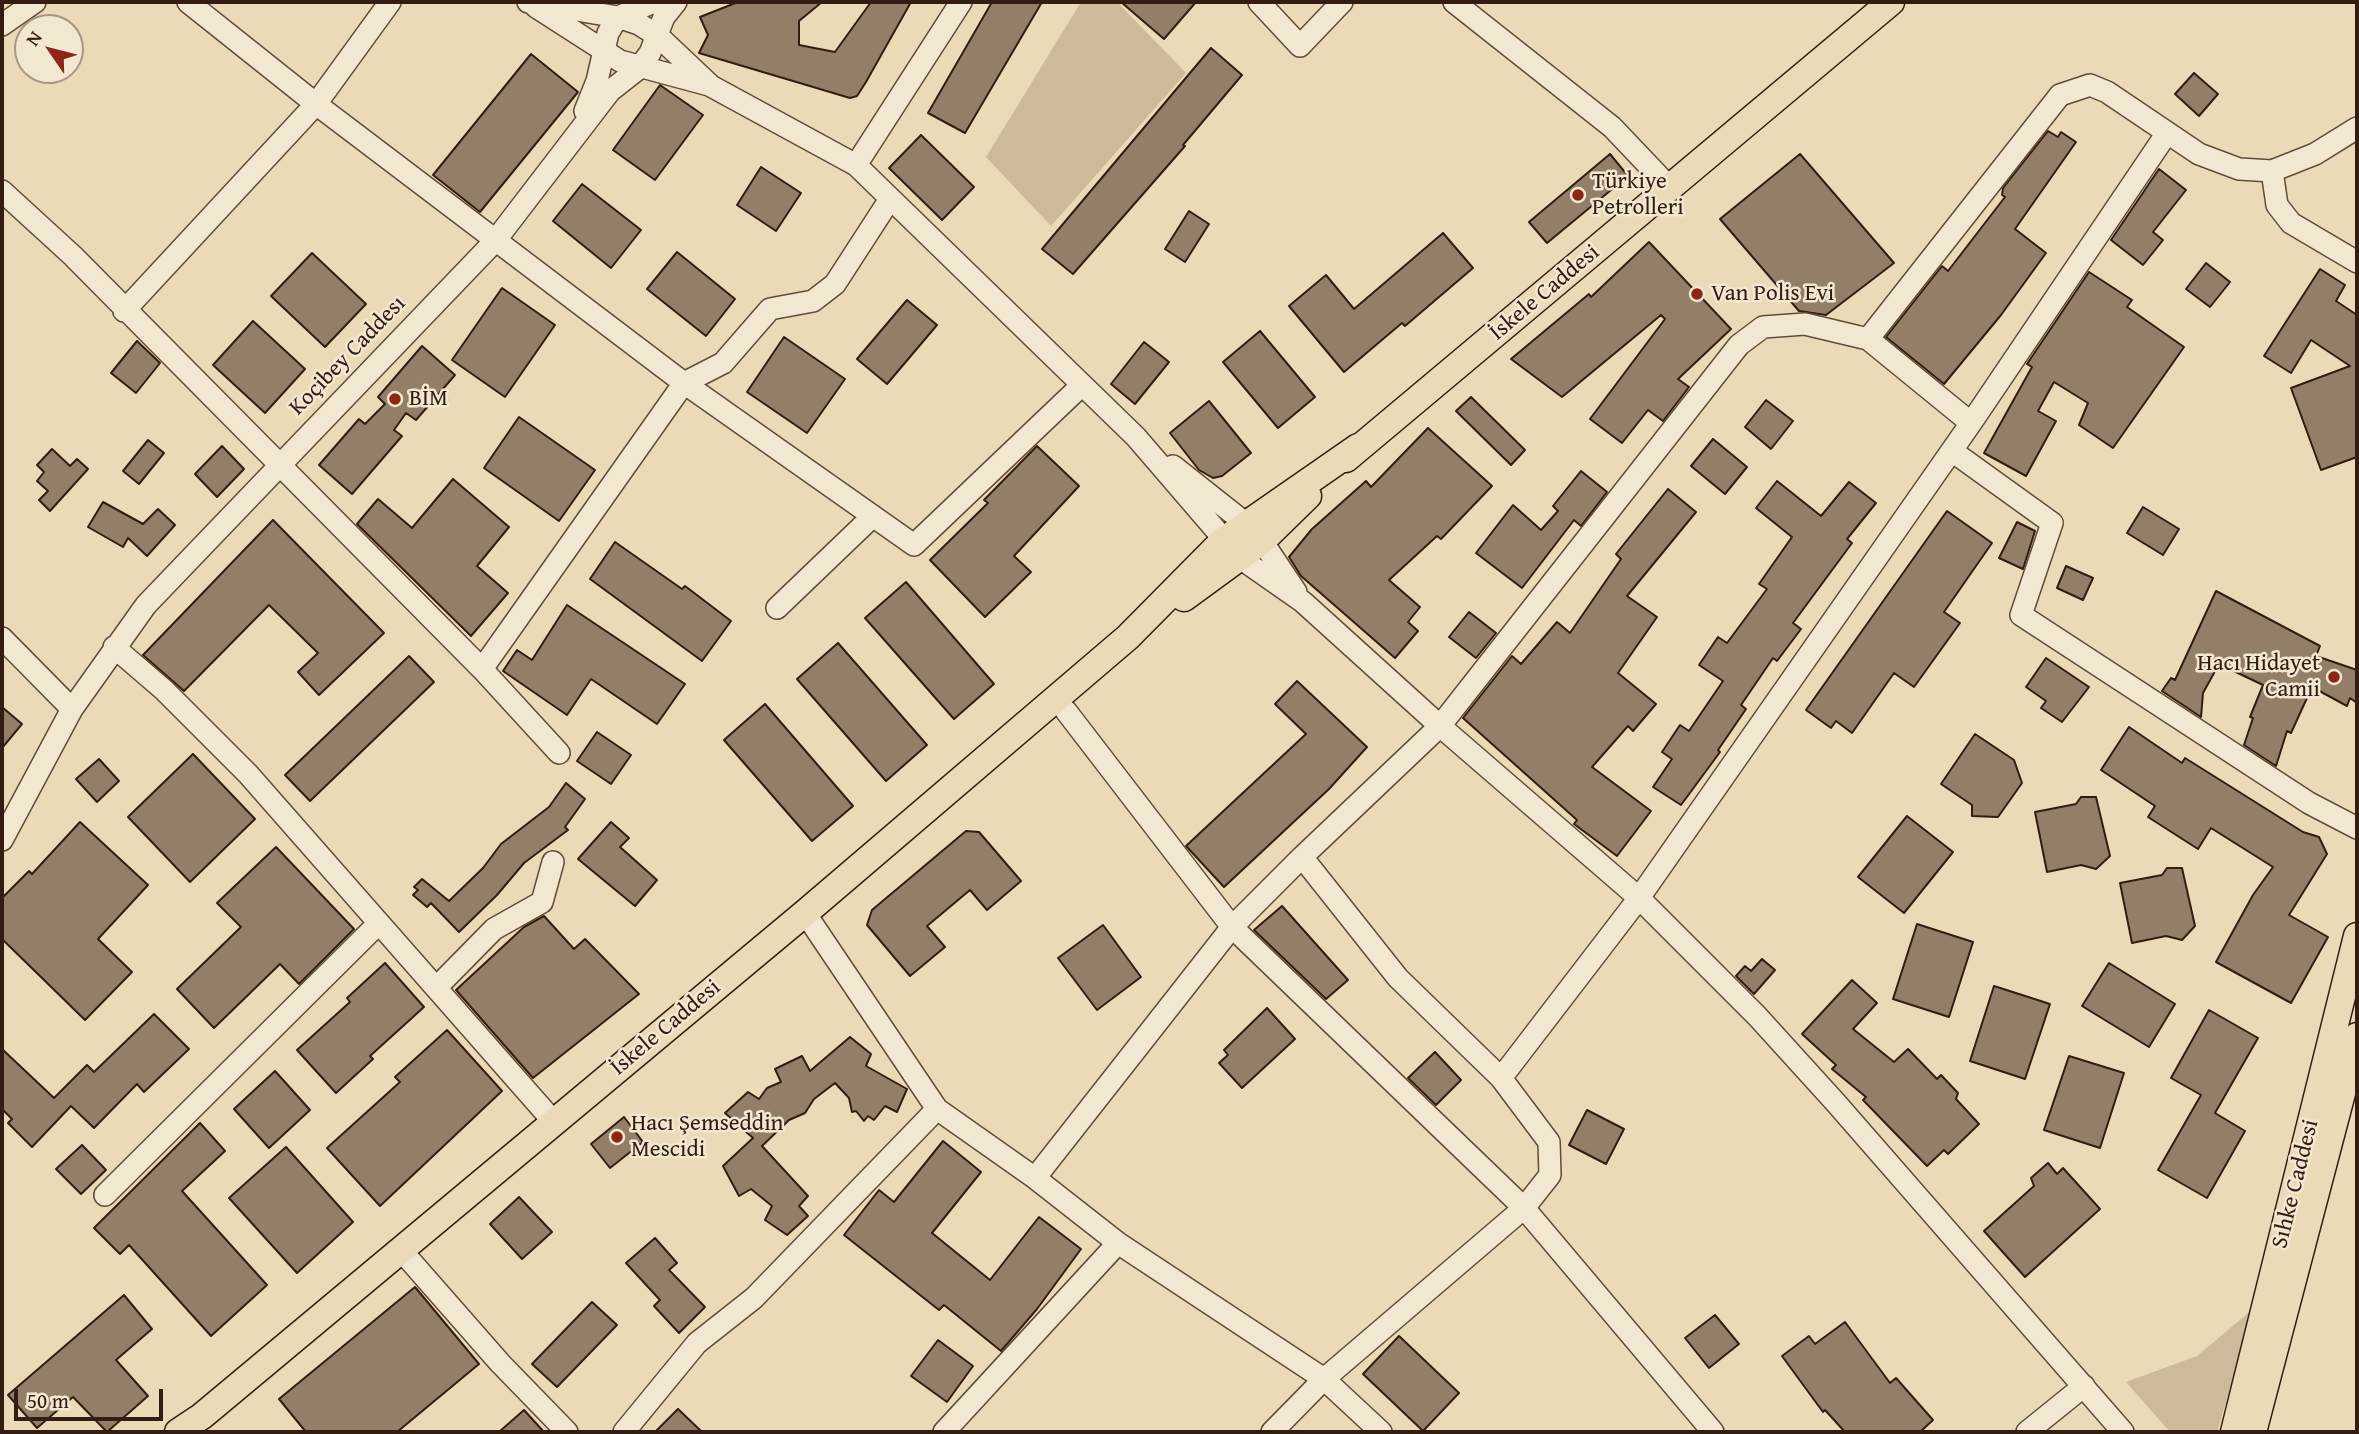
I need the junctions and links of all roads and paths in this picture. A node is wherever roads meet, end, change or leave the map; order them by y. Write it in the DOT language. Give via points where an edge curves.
graph roads {
  1 [pos="35,2"];
  2 [pos="188,2"];
  3 [pos="390,2"];
  4 [pos="528,2"];
  5 [pos="654,2"];
  6 [pos="676,2"];
  7 [pos="961,2"];
  8 [pos="1259,2"];
  9 [pos="1342,2"];
  10 [pos="1454,2"];
  11 [pos="1891,2"];
  12 [pos="618,17"];
  13 [pos="2,25"];
  14 [pos="658,36"];
  15 [pos="603,51"];
  16 [pos="638,69"];
  17 [pos="711,86"];
  18 [pos="316,104"];
  19 [pos="2357,128"];
  20 [pos="576,132"];
  21 [pos="2167,133"];
  22 [pos="856,165"];
  23 [pos="2272,171"];
  24 [pos="1671,189"];
  25 [pos="2,191"];
  26 [pos="890,199"];
  27 [pos="495,241"];
  28 [pos="2357,261"];
  29 [pos="124,311"];
  30 [pos="1868,339"];
  31 [pos="684,383"];
  32 [pos="1082,385"];
  33 [pos="1971,423"];
  34 [pos="1136,437"];
  35 [pos="1952,451"];
  36 [pos="278,467"];
  37 [pos="873,516"];
  38 [pos="1253,532"];
  39 [pos="1232,549"];
  40 [pos="1303,602"];
  41 [pos="777,608"];
  42 [pos="2,638"];
  43 [pos="114,647"];
  44 [pos="482,670"];
  45 [pos="72,709"];
  46 [pos="1066,711"];
  47 [pos="1440,726"];
  48 [pos="559,753"];
  49 [pos="7,815"];
  50 [pos="2357,828"];
  51 [pos="2,840"];
  52 [pos="1302,856"];
  53 [pos="552,862"];
  54 [pos="1639,898"];
  55 [pos="805,913"];
  56 [pos="379,923"];
  57 [pos="1232,928"];
  58 [pos="2357,936"];
  59 [pos="436,988"];
  60 [pos="2357,1036"];
  61 [pos="1501,1078"];
  62 [pos="937,1109"];
  63 [pos="553,1121"];
  64 [pos="1035,1178"];
  65 [pos="105,1195"];
  66 [pos="1524,1208"];
  67 [pos="1118,1243"];
  68 [pos="400,1249"];
  69 [pos="1324,1379"];
  70 [pos="2084,1387"];
  71 [pos="194,1424"];
  72 [pos="178,1432"];
  73 [pos="567,1432"];
  74 [pos="625,1432"];
  75 [pos="944,1432"];
  76 [pos="1272,1432"];
  77 [pos="1381,1432"];
  78 [pos="1713,1432"];
  79 [pos="2027,1432"];
  80 [pos="2123,1432"];
  81 [pos="2234,1432"];
  82 [pos="2253,1432"];
  1 -- 13 [label="street"];
  2 -- 18 [label="street"];
  3 -- 18 [label="street"];
  4 -- 12 [label="street"];
  4 -- 15 [label="street"];
  5 -- 12 [label="street"];
  6 -- 14 [label="street" via="664,17"];
  7 -- 22 [label="street"];
  8 -- 9 [label="street" via="1300,46"];
  10 -- 24 [label="street" via="1612,127"];
  11 -- 24 [label="main road, İskele Caddesi"];
  12 -- 14 [label="street"];
  12 -- 15 [label="street, Koçibey Caddesı"];
  14 -- 16 [label="street"];
  14 -- 17 [label="street"];
  15 -- 16 [label="street"];
  15 -- 20 [label="street, Koçibey Caddesı" via="597,81"];
  16 -- 17 [label="street"];
  16 -- 20 [label="street, Koçibey Caddesı" via="610,91"];
  17 -- 22 [label="street"];
  18 -- 27 [label="street"];
  18 -- 29 [label="street"];
  19 -- 23 [label="street" via="2315,154"];
  20 -- 27 [label="street, Koçibey Caddesı"];
  21 -- 23 [label="street" via="2199,154 2239,169"];
  21 -- 30 [label="street" via="2090,85 2060,95"];
  21 -- 33 [label="street"];
  22 -- 26 [label="street"];
  23 -- 28 [label="street" via="2277,205 2291,223"];
  24 -- 38 [label="main road, İskele Caddesi"];
  25 -- 29 [label="street"];
  26 -- 31 [label="street" via="835,284 813,302 770,309 723,363"];
  26 -- 32 [label="street"];
  27 -- 31 [label="street"];
  27 -- 36 [label="street, Koçibey Caddesı"];
  29 -- 36 [label="street"];
  30 -- 33 [label="street"];
  30 -- 47 [label="street" via="1805,324 1763,327 1739,345"];
  31 -- 37 [label="street"];
  31 -- 44 [label="street"];
  32 -- 34 [label="street"];
  32 -- 37 [label="street" via="914,545"];
  33 -- 35 [label="street"];
  34 -- 38 [label="street"];
  34 -- 39 [label="street"];
  35 -- 50 [label="street" via="2052,523 2021,615 2309,803"];
  35 -- 54 [label="street"];
  36 -- 43 [label="street, Koçibey Caddesı" via="146,605"];
  36 -- 44 [label="street"];
  37 -- 41 [label="street"];
  38 -- 39 [label="main road, İskele Caddesi"];
  38 -- 40 [label="street"];
  39 -- 40 [label="street"];
  39 -- 55 [label="main road, İskele Caddesi"];
  40 -- 47 [label="street"];
  42 -- 45 [label="street"];
  43 -- 45 [label="street, Koçibey Caddesı"];
  43 -- 56 [label="street" via="248,774"];
  44 -- 48 [label="street"];
  45 -- 49 [label="street, Koçibey Caddesı"];
  46 -- 57 [label="street"];
  47 -- 52 [label="street"];
  47 -- 54 [label="street"];
  49 -- 51 [label="street, Koçibey Caddesı"];
  52 -- 57 [label="street"];
  52 -- 61 [label="street" via="1398,978"];
  53 -- 59 [label="street" via="542,902 494,929"];
  54 -- 61 [label="street"];
  54 -- 70 [label="street" via="1757,1016"];
  55 -- 62 [label="street"];
  55 -- 63 [label="main road, İskele Caddesi"];
  56 -- 59 [label="street"];
  56 -- 65 [label="street"];
  57 -- 64 [label="street"];
  57 -- 66 [label="street"];
  58 -- 81 [label="main road, Sıhke Caddesi"];
  59 -- 63 [label="street"];
  60 -- 82 [label="main road"];
  61 -- 66 [label="street" via="1549,1142 1550,1175"];
  62 -- 64 [label="street"];
  62 -- 74 [label="street" via="754,1298 697,1343"];
  63 -- 68 [label="main road, İskele Caddesi"];
  64 -- 67 [label="street"];
  66 -- 69 [label="street"];
  66 -- 78 [label="street"];
  67 -- 69 [label="street"];
  67 -- 75 [label="street"];
  68 -- 71 [label="main road, İskele Caddesi"];
  68 -- 73 [label="street"];
  69 -- 76 [label="street"];
  69 -- 77 [label="street"];
  70 -- 79 [label="street"];
  70 -- 80 [label="street"];
  71 -- 72 [label="main road, İskele Caddesi"];
}
